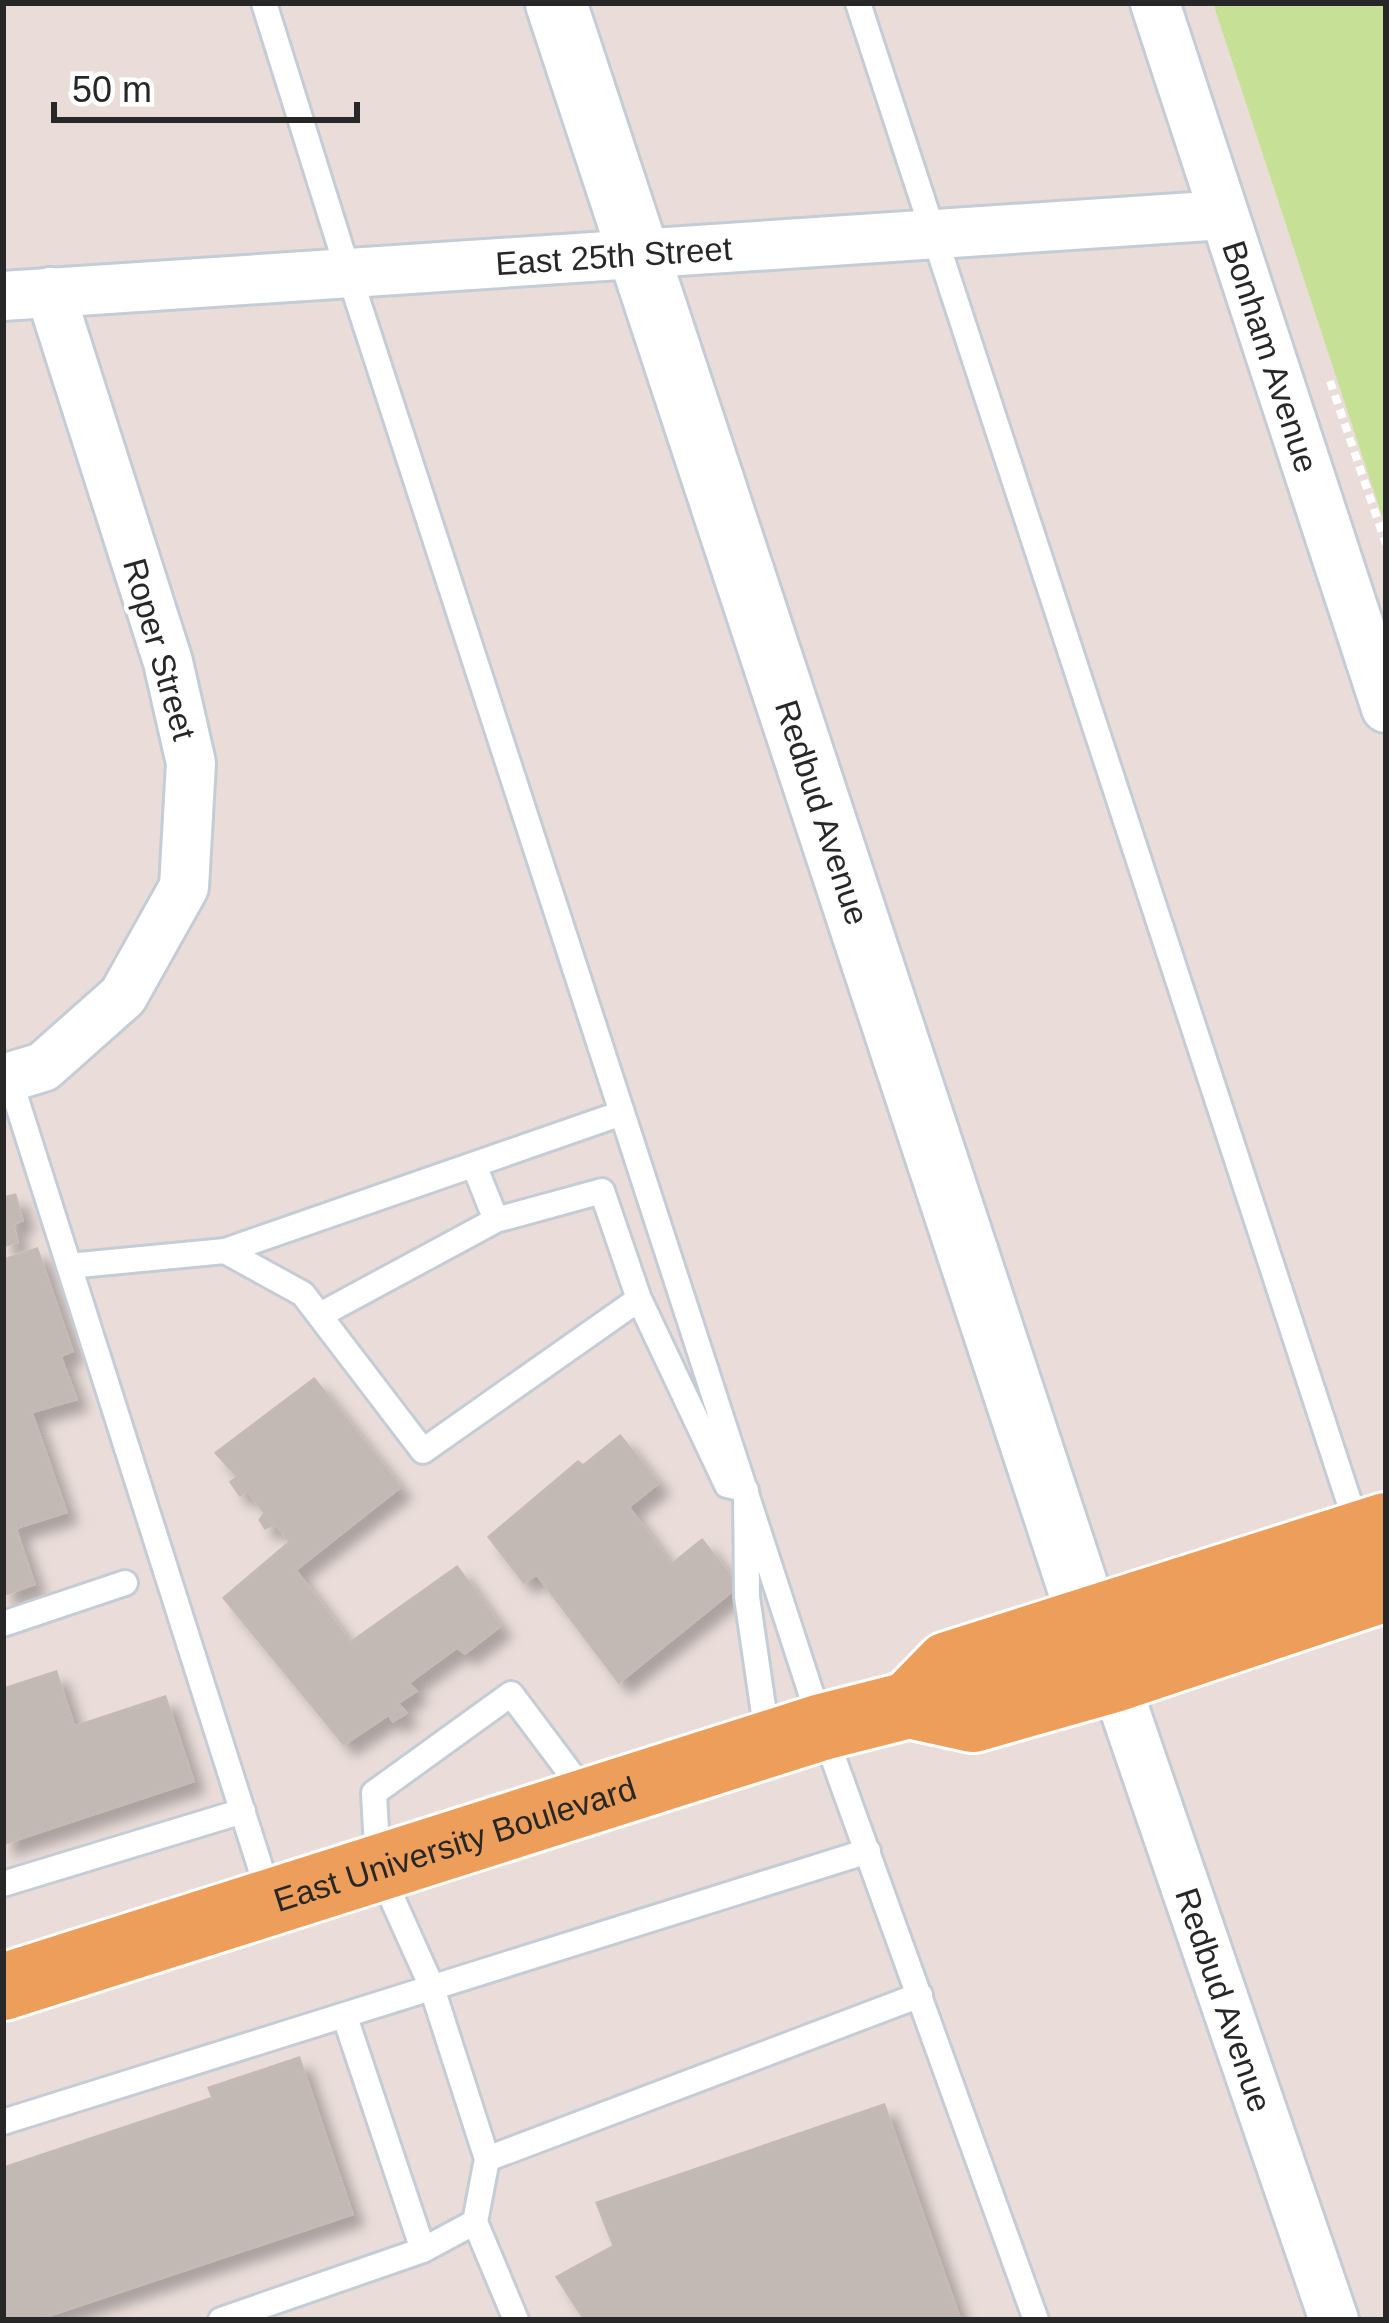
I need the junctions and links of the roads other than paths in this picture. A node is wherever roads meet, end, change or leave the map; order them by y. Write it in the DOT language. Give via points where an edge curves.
graph roads {
  1 [pos="264,3"];
  2 [pos="556,3"];
  3 [pos="858,3"];
  4 [pos="1155,3"];
  5 [pos="1224,215"];
  6 [pos="932,232"];
  7 [pos="638,251"];
  8 [pos="348,272"];
  9 [pos="27,294"];
  10 [pos="1386,708"];
  11 [pos="6,1078"];
  12 [pos="622,1113"];
  13 [pos="474,1165"];
  14 [pos="496,1220"];
  15 [pos="225,1251"];
  16 [pos="69,1266"];
  17 [pos="639,1299"];
  18 [pos="320,1315"];
  19 [pos="746,1490"];
  20 [pos="1380,1566"];
  21 [pos="125,1583"];
  22 [pos="3,1624"];
  23 [pos="1101,1650"];
  24 [pos="795,1735"];
  25 [pos="591,1800"];
  26 [pos="243,1811"];
  27 [pos="868,1851"];
  28 [pos="378,1867"];
  29 [pos="3,1884"];
  30 [pos="272,1902"];
  31 [pos="430,1985"];
  32 [pos="3,1987"];
  33 [pos="920,1995"];
  34 [pos="345,2017"];
  35 [pos="3,2122"];
  36 [pos="487,2159"];
  37 [pos="475,2222"];
  38 [pos="423,2250"];
  39 [pos="220,2320"];
  40 [pos="516,2320"];
  41 [pos="1036,2320"];
  42 [pos="1334,2320"];
  1 -- 8 [label="lane"];
  2 -- 7 [label="street, Redbud Avenue"];
  3 -- 6 [label="lane"];
  4 -- 5 [label="street, Bonham Avenue"];
  5 -- 6 [label="street, East 25th Street"];
  5 -- 10 [label="street, Bonham Avenue"];
  6 -- 7 [label="street, East 25th Street"];
  6 -- 20 [label="lane"];
  7 -- 8 [label="street, East 25th Street"];
  7 -- 23 [label="street, Redbud Avenue"];
  8 -- 9 [label="street, East 25th Street"];
  8 -- 12 [label="lane"];
  9 -- 11 [label="street, Roper Street" via="168,662 191,763 184,887 123,996 43,1067"];
  11 -- 16 [label="lane"];
  12 -- 13 [label="lane"];
  12 -- 19 [label="lane"];
  13 -- 14 [label="lane"];
  13 -- 15 [label="lane"];
  14 -- 17 [label="lane" via="602,1190"];
  14 -- 18 [label="lane"];
  15 -- 16 [label="lane"];
  15 -- 18 [label="lane" via="304,1294"];
  16 -- 26 [label="lane"];
  17 -- 18 [label="lane" via="423,1450"];
  17 -- 19 [label="lane" via="728,1485"];
  19 -- 24 [label="lane"];
  19 -- 24 [label="lane" via="747,1598"];
  20 -- 23 [label="main road, East University Boulevard"];
  21 -- 22 [label="lane"];
  23 -- 24 [label="main road, East University Boulevard" via="973,1719 909,1706"];
  23 -- 42 [label="street, Redbud Avenue"];
  24 -- 25 [label="main road, East University Boulevard"];
  24 -- 27 [label="lane"];
  25 -- 28 [label="main road, East University Boulevard"];
  25 -- 28 [label="lane" via="511,1694 374,1793"];
  26 -- 29 [label="lane"];
  26 -- 30 [label="lane"];
  27 -- 31 [label="lane"];
  27 -- 33 [label="lane"];
  28 -- 30 [label="main road, East University Boulevard"];
  28 -- 31 [label="lane"];
  30 -- 32 [label="main road, East University Boulevard"];
  31 -- 34 [label="lane"];
  31 -- 36 [label="lane"];
  33 -- 36 [label="lane"];
  33 -- 41 [label="lane"];
  34 -- 35 [label="lane"];
  34 -- 38 [label="lane"];
  36 -- 37 [label="lane"];
  37 -- 38 [label="lane"];
  37 -- 40 [label="lane"];
  38 -- 39 [label="lane"];
}
